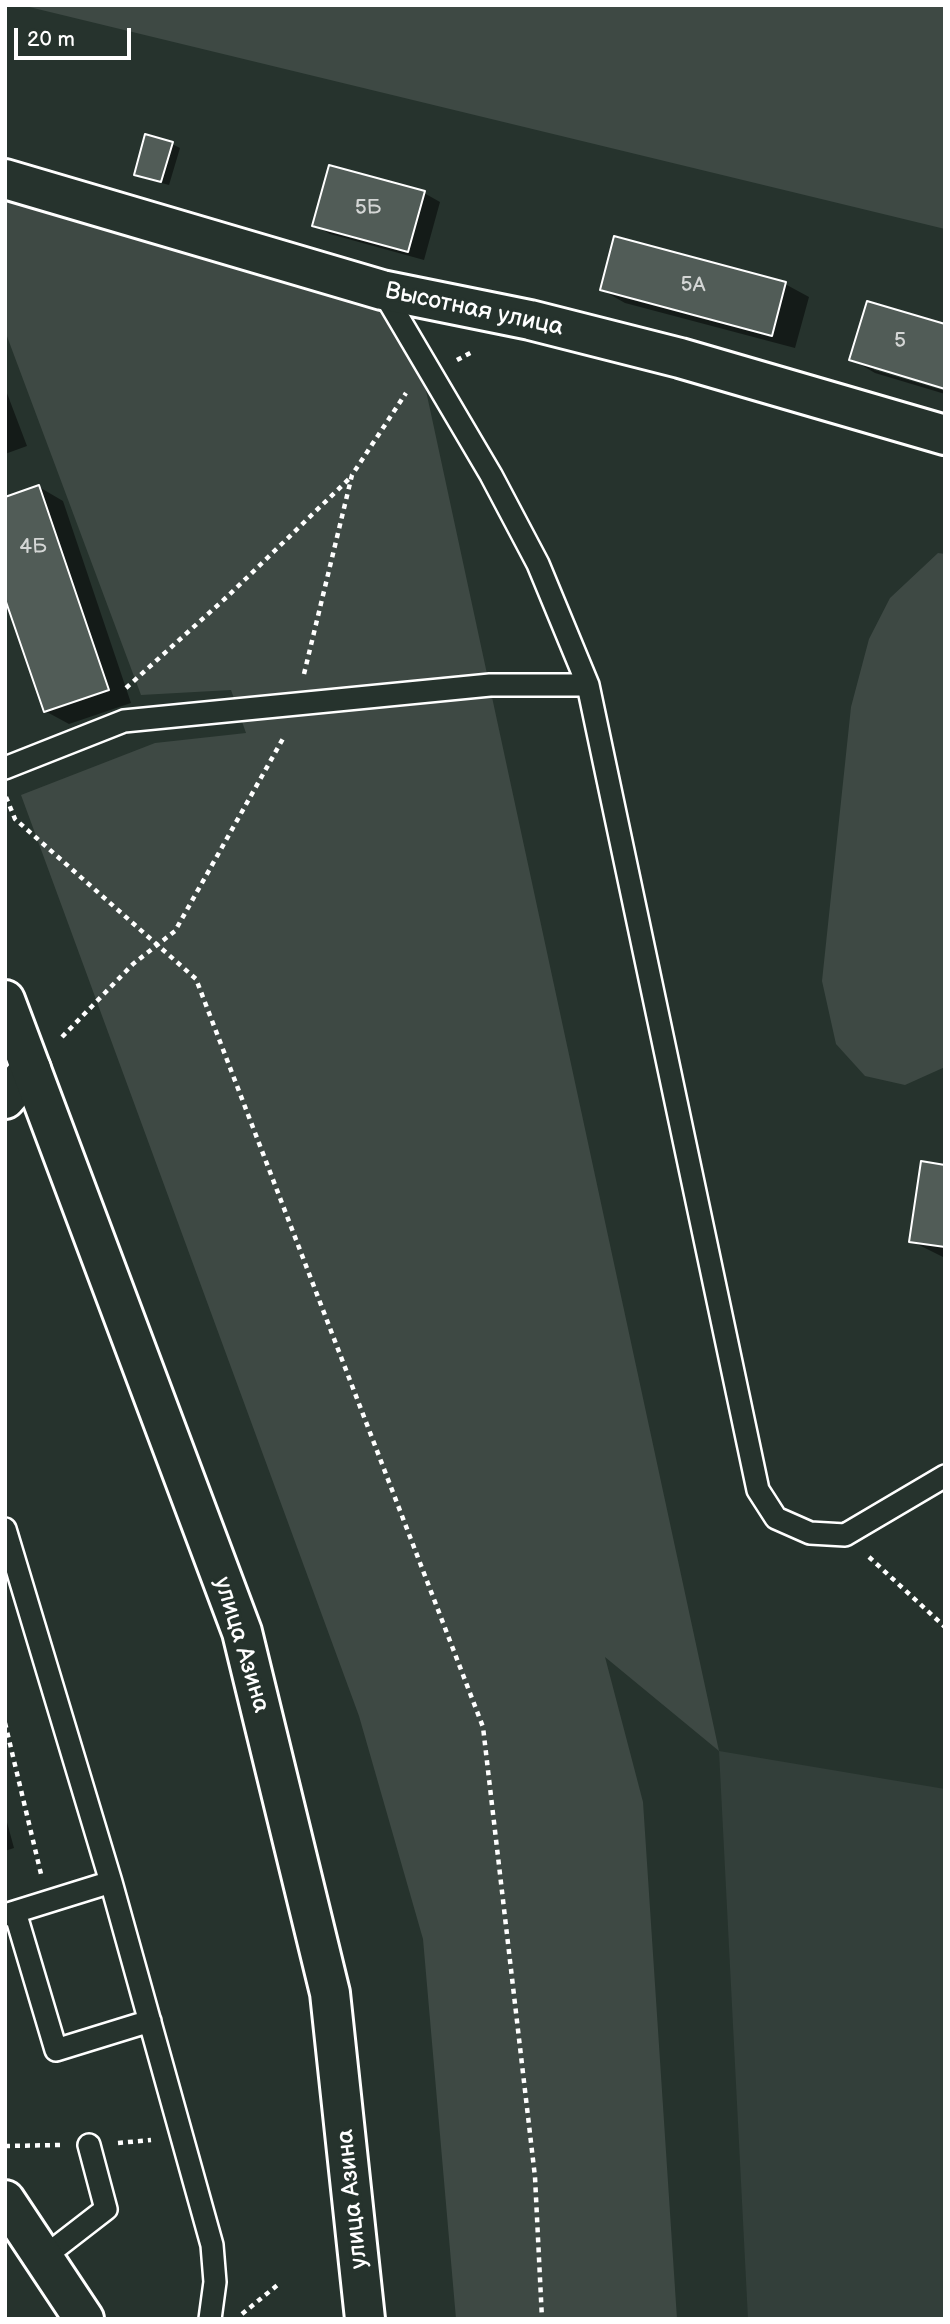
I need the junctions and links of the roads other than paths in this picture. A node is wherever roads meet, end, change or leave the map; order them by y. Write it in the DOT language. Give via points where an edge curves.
graph roads {
  1 [pos="5,179"];
  2 [pos="382,290"];
  3 [pos="945,435"];
  4 [pos="588,685"];
  5 [pos="5,768"];
  6 [pos="5,1000"];
  7 [pos="31,1069"];
  8 [pos="5,1099"];
  9 [pos="945,1476"];
  10 [pos="5,1530"];
  11 [pos="111,1882"];
  12 [pos="10,1914"];
  13 [pos="150,2021"];
  14 [pos="89,2145"];
  15 [pos="5,2200"];
  16 [pos="44,2258"];
  17 [pos="84,2319"];
  18 [pos="210,2319"];
  19 [pos="365,2319"];
  1 -- 2 [label="main road, Высотная улица"];
  2 -- 3 [label="main road, Высотная улица" via="530,320 667,355"];
  2 -- 4 [label="lane" via="538,564"];
  4 -- 5 [label="lane" via="490,685 124,721"];
  4 -- 9 [label="lane" via="758,1490 776,1518 810,1533 845,1535"];
  6 -- 7 [label="main road, улица Азина"];
  7 -- 8 [label="main road"];
  7 -- 19 [label="main road, улица Азина" via="242,1632 330,1993"];
  10 -- 11 [label="lane"];
  11 -- 12 [label="lane"];
  11 -- 13 [label="lane"];
  12 -- 13 [label="lane" via="56,2050"];
  13 -- 18 [label="lane" via="212,2245 215,2282"];
  14 -- 16 [label="lane" via="106,2209"];
  15 -- 16 [label="main road"];
  16 -- 17 [label="main road"];
}
